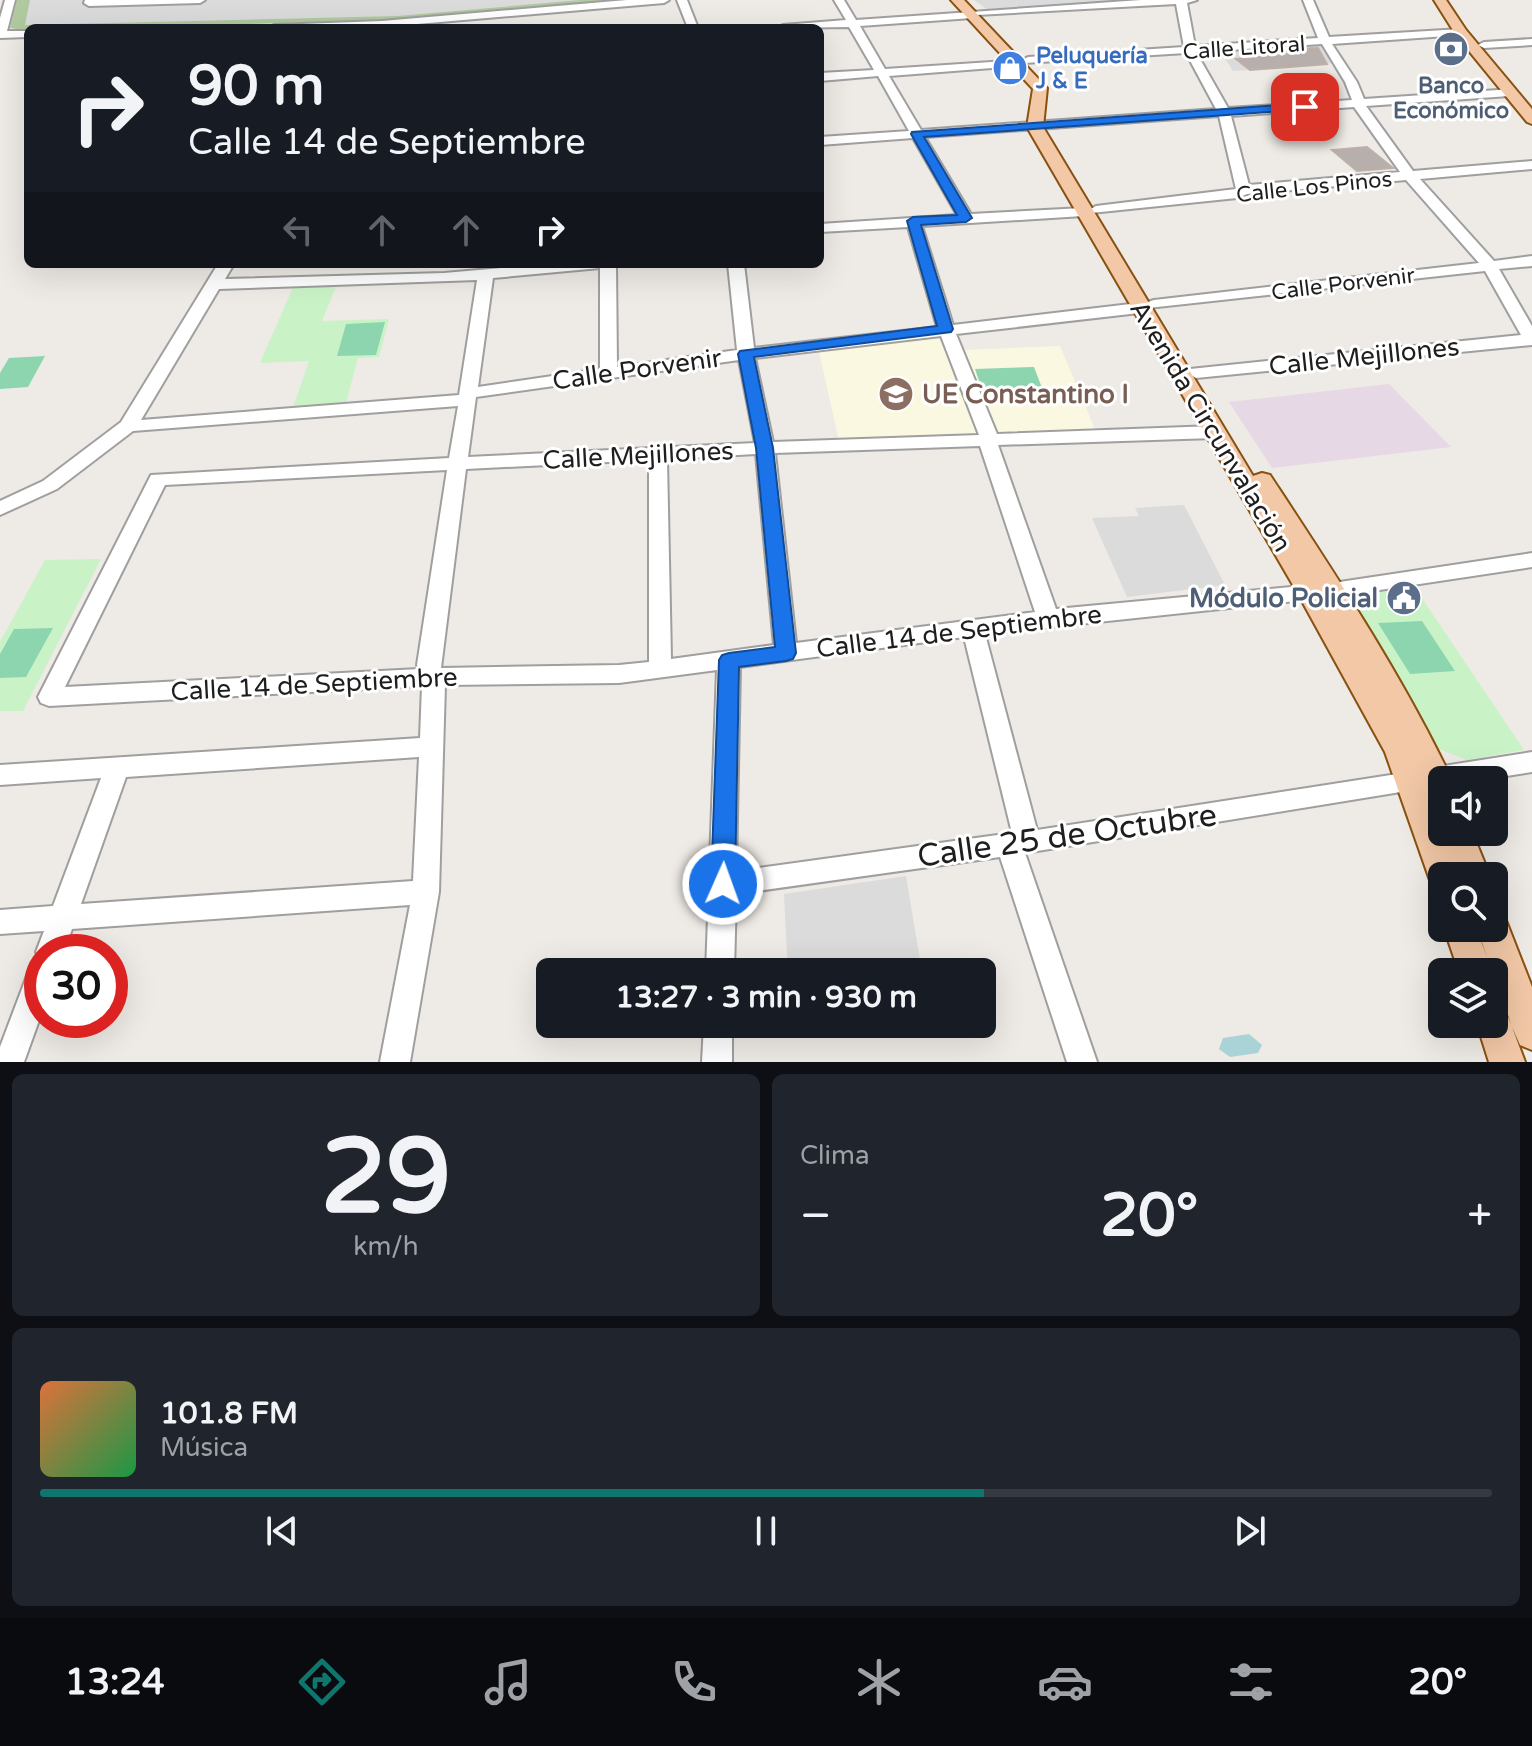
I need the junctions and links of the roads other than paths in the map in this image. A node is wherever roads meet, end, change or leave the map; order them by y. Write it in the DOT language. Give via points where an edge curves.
graph roads {
  1 [pos="10,0"];
  2 [pos="200,0"];
  3 [pos="664,0"];
  4 [pos="682,0"];
  5 [pos="839,0"];
  6 [pos="957,0"];
  7 [pos="968,0"];
  8 [pos="1182,0"];
  9 [pos="1192,0"];
  10 [pos="1308,0"];
  11 [pos="1440,0"];
  12 [pos="1452,0"];
  13 [pos="90,1"];
  14 [pos="977,14"];
  15 [pos="482,22"];
  16 [pos="853,23"];
  17 [pos="415,24"];
  18 [pos="691,24"];
  19 [pos="824,25"];
  20 [pos="1461,32"];
  21 [pos="24,34"];
  22 [pos="0,35"];
  23 [pos="1325,41"];
  24 [pos="1532,42"];
  25 [pos="1484,45"];
  26 [pos="1190,51"];
  27 [pos="1024,62"];
  28 [pos="881,72"];
  29 [pos="824,77"];
  30 [pos="1509,92"];
  31 [pos="1360,102"];
  32 [pos="1532,102"];
  33 [pos="1224,113"];
  34 [pos="1532,119"];
  35 [pos="1042,126"];
  36 [pos="916,134"];
  37 [pos="824,141"];
  38 [pos="1532,165"];
  39 [pos="1409,175"];
  40 [pos="1243,190"];
  41 [pos="1090,211"];
  42 [pos="966,218"];
  43 [pos="913,221"];
  44 [pos="824,228"];
  45 [pos="1532,261"];
  46 [pos="1489,265"];
  47 [pos="224,268"];
  48 [pos="553,268"];
  49 [pos="608,268"];
  50 [pos="736,268"];
  51 [pos="446,271"];
  52 [pos="486,274"];
  53 [pos="214,284"];
  54 [pos="1147,307"];
  55 [pos="946,329"];
  56 [pos="1532,339"];
  57 [pos="746,354"];
  58 [pos="1196,373"];
  59 [pos="609,374"];
  60 [pos="470,396"];
  61 [pos="128,426"];
  62 [pos="1214,432"];
  63 [pos="989,442"];
  64 [pos="765,448"];
  65 [pos="658,454"];
  66 [pos="459,466"];
  67 [pos="0,509"];
  68 [pos="1532,560"];
  69 [pos="1321,591"];
  70 [pos="1048,618"];
  71 [pos="973,628"];
  72 [pos="786,653"];
  73 [pos="729,660"];
  74 [pos="660,669"];
  75 [pos="434,677"];
  76 [pos="49,697"];
  77 [pos="432,747"];
  78 [pos="1532,762"];
  79 [pos="1508,767"];
  80 [pos="117,768"];
  81 [pos="0,775"];
  82 [pos="1428,782"];
  83 [pos="1428,784"];
  84 [pos="1018,843"];
  85 [pos="723,884"];
  86 [pos="426,892"];
  87 [pos="62,917"];
  88 [pos="0,922"];
  89 [pos="56,934"];
  90 [pos="1498,942"];
  91 [pos="720,958"];
  92 [pos="24,1022"];
  93 [pos="1532,1033"];
  94 [pos="718,1038"];
  95 [pos="1499,1038"];
  96 [pos="9,1062"];
  97 [pos="395,1062"];
  98 [pos="717,1062"];
  99 [pos="1082,1062"];
  100 [pos="1507,1062"];
  1 -- 22 [label="street"];
  2 -- 13 [label="street"];
  3 -- 15 [label="street"];
  4 -- 18 [label="street"];
  5 -- 16 [label="street"];
  6 -- 14 [label="main road"];
  7 -- 14 [label="main road"];
  8 -- 9 [label="street"];
  8 -- 14 [label="street"];
  8 -- 26 [label="street"];
  10 -- 23 [label="street"];
  11 -- 20 [label="main road"];
  12 -- 25 [label="main road"];
  14 -- 16 [label="street"];
  14 -- 27 [label="main road"];
  15 -- 17 [label="street"];
  16 -- 19 [label="street"];
  16 -- 28 [label="street"];
  20 -- 23 [label="street, Calle Litoral"];
  20 -- 30 [label="main road"];
  21 -- 22 [label="street"];
  23 -- 26 [label="street, Calle Litoral"];
  23 -- 31 [label="street"];
  24 -- 25 [label="street"];
  25 -- 32 [label="main road"];
  26 -- 27 [label="street, Calle Litoral"];
  26 -- 33 [label="street"];
  27 -- 28 [label="street, Calle Litoral"];
  27 -- 35 [label="main road" via="1040,88"];
  28 -- 29 [label="street, Calle Litoral"];
  28 -- 36 [label="street"];
  30 -- 31 [label="street"];
  30 -- 34 [label="main road"];
  31 -- 33 [label="street"];
  31 -- 39 [label="street"];
  33 -- 35 [label="street"];
  33 -- 40 [label="street"];
  35 -- 36 [label="street"];
  35 -- 41 [label="main road, Avenida Circunvalación"];
  36 -- 37 [label="street"];
  36 -- 42 [label="street"];
  38 -- 39 [label="street, Calle Los Pinos"];
  39 -- 40 [label="street, Calle Los Pinos"];
  39 -- 46 [label="street"];
  40 -- 41 [label="street, Calle Los Pinos"];
  41 -- 42 [label="street, Calle Los Pinos"];
  41 -- 54 [label="main road, Avenida Circunvalación"];
  42 -- 43 [label="street, Calle Los Pinos"];
  43 -- 44 [label="street, Calle Los Pinos"];
  43 -- 55 [label="street"];
  45 -- 46 [label="street, Calle Porvenir"];
  46 -- 54 [label="street, Calle Porvenir"];
  46 -- 56 [label="street"];
  47 -- 53 [label="street"];
  48 -- 52 [label="street"];
  49 -- 59 [label="street"];
  50 -- 57 [label="street"];
  51 -- 52 [label="street"];
  51 -- 53 [label="street"];
  52 -- 60 [label="street"];
  53 -- 61 [label="street"];
  54 -- 55 [label="street, Calle Porvenir"];
  54 -- 58 [label="main road, Avenida Circunvalación"];
  54 -- 62 [label="main road, Avenida Circunvalación"];
  55 -- 57 [label="street, Calle Porvenir"];
  55 -- 63 [label="street"];
  56 -- 58 [label="street, Calle Mejillones"];
  57 -- 59 [label="street, Calle Porvenir"];
  57 -- 64 [label="street"];
  58 -- 69 [label="main road, Avenida Circunvalación"];
  59 -- 60 [label="street, Calle Porvenir"];
  60 -- 61 [label="street, Calle Porvenir"];
  60 -- 66 [label="street"];
  61 -- 67 [label="street" via="50,485"];
  62 -- 63 [label="street, Calle Mejillones"];
  62 -- 69 [label="main road, Avenida Circunvalación"];
  63 -- 64 [label="street, Calle Mejillones"];
  63 -- 70 [label="street"];
  64 -- 65 [label="street, Calle Mejillones"];
  64 -- 72 [label="street"];
  65 -- 66 [label="street, Calle Mejillones"];
  65 -- 74 [label="street"];
  66 -- 75 [label="street" via="428,665"];
  66 -- 76 [label="street, Calle Mejillones" via="158,479"];
  68 -- 69 [label="street, Calle 14 de Septiembre"];
  69 -- 70 [label="street, Calle 14 de Septiembre"];
  69 -- 82 [label="main road, Avenida Circunvalación" via="1399,751"];
  70 -- 71 [label="street, Calle 14 de Septiembre"];
  71 -- 72 [label="street, Calle 14 de Septiembre"];
  71 -- 84 [label="street"];
  72 -- 73 [label="street, Calle 14 de Septiembre"];
  73 -- 74 [label="street, Calle 14 de Septiembre"];
  73 -- 85 [label="street"];
  74 -- 75 [label="street, Calle 14 de Septiembre"];
  75 -- 76 [label="street, Calle 14 de Septiembre"];
  75 -- 77 [label="street"];
  77 -- 80 [label="street"];
  77 -- 86 [label="street"];
  78 -- 79 [label="street, Calle 25 de Octubre"];
  80 -- 81 [label="street"];
  80 -- 87 [label="street"];
  83 -- 84 [label="street, Calle 25 de Octubre"];
  84 -- 85 [label="street, Calle 25 de Octubre"];
  84 -- 99 [label="street"];
  85 -- 91 [label="street"];
  86 -- 87 [label="street"];
  86 -- 97 [label="street"];
  87 -- 88 [label="street"];
  87 -- 89 [label="street"];
  90 -- 93 [label="main road"];
  92 -- 96 [label="street"];
  94 -- 98 [label="street"];
  95 -- 100 [label="main road"];
}
